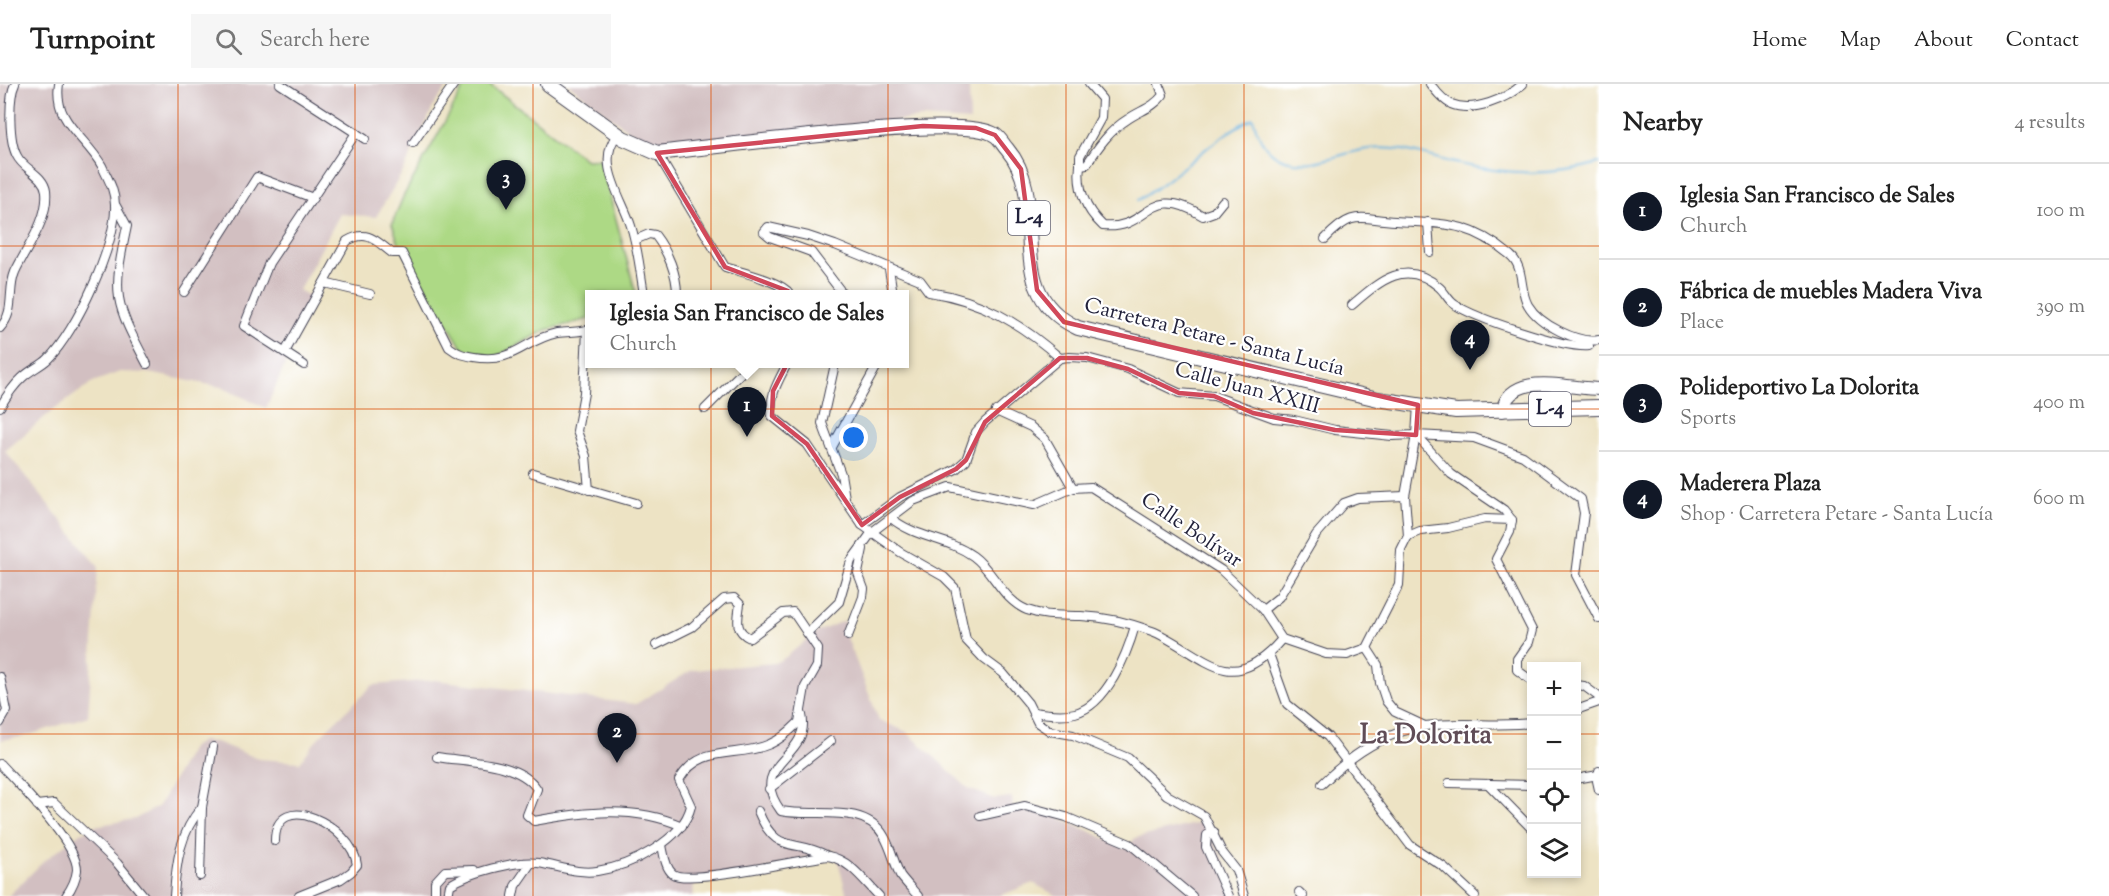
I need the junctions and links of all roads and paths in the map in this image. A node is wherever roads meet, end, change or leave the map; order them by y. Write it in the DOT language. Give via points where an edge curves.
graph roads {
  1 [pos="15,84"];
  2 [pos="59,84"];
  3 [pos="280,84"];
  4 [pos="454,84"];
  5 [pos="548,84"];
  6 [pos="1089,84"];
  7 [pos="1160,84"];
  8 [pos="1430,84"];
  9 [pos="1523,84"];
  10 [pos="356,133"];
  11 [pos="617,135"];
  12 [pos="365,139"];
  13 [pos="413,143"];
  14 [pos="657,153"];
  15 [pos="1080,165"];
  16 [pos="313,198"];
  17 [pos="1223,201"];
  18 [pos="116,206"];
  19 [pos="1428,222"];
  20 [pos="1325,239"];
  21 [pos="634,240"];
  22 [pos="1431,252"];
  23 [pos="889,269"];
  24 [pos="324,283"];
  25 [pos="643,290"];
  26 [pos="677,290"];
  27 [pos="786,290"];
  28 [pos="840,290"];
  29 [pos="892,290"];
  30 [pos="184,292"];
  31 [pos="370,294"];
  32 [pos="1352,305"];
  33 [pos="0,328"];
  34 [pos="585,330"];
  35 [pos="1599,342"];
  36 [pos="285,352"];
  37 [pos="1060,358"];
  38 [pos="147,364"];
  39 [pos="304,365"];
  40 [pos="586,368"];
  41 [pos="745,368"];
  42 [pos="784,368"];
  43 [pos="834,368"];
  44 [pos="875,368"];
  45 [pos="1599,389"];
  46 [pos="1418,405"];
  47 [pos="0,407"];
  48 [pos="1599,407"];
  49 [pos="705,409"];
  50 [pos="996,411"];
  51 [pos="1502,411"];
  52 [pos="1416,435"];
  53 [pos="832,447"];
  54 [pos="533,473"];
  55 [pos="1073,488"];
  56 [pos="589,490"];
  57 [pos="1406,496"];
  58 [pos="845,501"];
  59 [pos="636,503"];
  60 [pos="891,518"];
  61 [pos="1512,520"];
  62 [pos="862,525"];
  63 [pos="872,532"];
  64 [pos="1408,536"];
  65 [pos="863,545"];
  66 [pos="1263,610"];
  67 [pos="1599,619"];
  68 [pos="1135,626"];
  69 [pos="807,633"];
  70 [pos="848,636"];
  71 [pos="1282,639"];
  72 [pos="656,645"];
  73 [pos="1367,648"];
  74 [pos="1269,654"];
  75 [pos="0,677"];
  76 [pos="1527,677"];
  77 [pos="1581,685"];
  78 [pos="1599,697"];
  79 [pos="1599,702"];
  80 [pos="1581,708"];
  81 [pos="801,711"];
  82 [pos="1033,712"];
  83 [pos="0,723"];
  84 [pos="1527,723"];
  85 [pos="1425,726"];
  86 [pos="831,741"];
  87 [pos="213,747"];
  88 [pos="437,757"];
  89 [pos="1346,759"];
  90 [pos="0,764"];
  91 [pos="1598,772"];
  92 [pos="1581,777"];
  93 [pos="1449,783"];
  94 [pos="1322,784"];
  95 [pos="1488,784"];
  96 [pos="1527,785"];
  97 [pos="769,789"];
  98 [pos="1599,790"];
  99 [pos="37,805"];
  100 [pos="202,807"];
  101 [pos="758,811"];
  102 [pos="980,816"];
  103 [pos="1527,824"];
  104 [pos="682,826"];
  105 [pos="1214,832"];
  106 [pos="275,841"];
  107 [pos="662,845"];
  108 [pos="828,856"];
  109 [pos="531,863"];
  110 [pos="477,870"];
  111 [pos="200,876"];
  112 [pos="66,896"];
  113 [pos="144,896"];
  114 [pos="174,896"];
  115 [pos="299,896"];
  116 [pos="435,896"];
  117 [pos="448,896"];
  118 [pos="513,896"];
  119 [pos="879,896"];
  120 [pos="918,896"];
  121 [pos="1191,896"];
  122 [pos="1228,896"];
  123 [pos="1244,896"];
  124 [pos="1475,896"];
  1 -- 33 [label="street" via="10,105 16,155 46,191 40,225 15,272 10,313"];
  2 -- 18 [label="street" via="58,103 65,118 99,161 113,188"];
  3 -- 10 [label="street"];
  4 -- 13 [label="street"];
  5 -- 11 [label="main road"];
  6 -- 15 [label="street" via="1102,99 1101,118 1080,156"];
  7 -- 15 [label="street" via="1163,95 1159,100 1127,119 1108,135 1086,164"];
  8 -- 9 [label="street" via="1452,104 1479,105 1501,99"];
  10 -- 12 [label="street"];
  10 -- 16 [label="street"];
  11 -- 14 [label="main road"];
  11 -- 21 [label="street" via="610,143 607,157"];
  14 -- 27 [label="street" via="725,267"];
  14 -- 46 [label="main road, Carretera Petare - Santa Lucía / L-4" via="923,126 976,128 995,135 1021,170 1028,189 1030,266 1037,290 1064,322 1275,375"];
  15 -- 17 [label="street" via="1078,181 1083,198 1103,226 1120,228 1168,202 1185,205 1203,216 1214,212"];
  16 -- 30 [label="street" via="257,177"];
  16 -- 36 [label="street" via="269,263 243,326"];
  18 -- 38 [label="street" via="128,226 117,273 118,303"];
  18 -- 47 [label="street" via="111,234 70,333 48,360 22,378"];
  19 -- 20 [label="street" via="1360,217 1340,225"];
  19 -- 22 [label="street"];
  19 -- 35 [label="street" via="1461,226 1509,253 1518,266 1527,303 1533,311 1577,340"];
  21 -- 25 [label="street"];
  21 -- 26 [label="street" via="655,235 670,264"];
  23 -- 28 [label="street" via="817,239 768,227 765,232 770,237 811,252"];
  23 -- 29 [label="street"];
  23 -- 37 [label="street" via="920,280 929,292 967,299 989,308"];
  24 -- 31 [label="street"];
  24 -- 34 [label="street" via="347,241 373,236 392,254 402,253 449,347 458,354 490,360 512,355 557,333"];
  24 -- 36 [label="street"];
  32 -- 35 [label="street" via="1388,278 1400,273 1416,274 1439,287 1455,305 1470,311 1554,341 1584,346"];
  36 -- 39 [label="street"];
  37 -- 50 [label="street"];
  37 -- 52 [label="street, Calle Juan XXIII" via="1087,358 1128,369 1179,393 1214,396 1274,418 1335,430"];
  40 -- 56 [label="street" via="577,431 586,456"];
  41 -- 49 [label="street"];
  42 -- 58 [label="street" via="773,391 772,416 807,444"];
  43 -- 53 [label="street" via="822,423"];
  44 -- 53 [label="street"];
  45 -- 51 [label="street" via="1521,387 1507,396"];
  46 -- 51 [label="main road, Carretera Petare - Santa Lucía / L-4" via="1456,411"];
  46 -- 52 [label="street"];
  48 -- 51 [label="main road, Carretera Petare - Santa Lucía / L-4"];
  50 -- 55 [label="street" via="1031,427 1045,439"];
  50 -- 62 [label="street" via="976,432 966,460 956,469 900,497"];
  52 -- 57 [label="street"];
  52 -- 61 [label="street" via="1451,474 1504,510"];
  52 -- 67 [label="street, Calle Juan XXIII" via="1474,438 1523,456 1581,499 1584,513 1576,575"];
  53 -- 58 [label="street"];
  54 -- 56 [label="street"];
  55 -- 60 [label="street" via="1034,505 950,487 913,501"];
  55 -- 66 [label="street, Calle Bolívar" via="1091,487 1196,553 1221,570"];
  56 -- 59 [label="street"];
  57 -- 64 [label="street"];
  57 -- 66 [label="street" via="1358,498 1344,503 1316,535 1279,597"];
  58 -- 62 [label="street"];
  60 -- 63 [label="street"];
  60 -- 68 [label="street" via="902,527 974,556 1016,604 1028,610"];
  61 -- 64 [label="street" via="1485,519"];
  61 -- 76 [label="street" via="1496,559 1532,630 1517,659 1517,670"];
  62 -- 63 [label="street"];
  63 -- 65 [label="street"];
  63 -- 82 [label="street" via="955,588 966,640 1003,673"];
  64 -- 73 [label="street" via="1401,550 1399,585"];
  65 -- 69 [label="street" via="851,561 839,602"];
  65 -- 70 [label="street" via="858,573 863,597"];
  66 -- 71 [label="street, Calle Bolívar"];
  68 -- 74 [label="street" via="1180,644 1224,669 1238,669"];
  68 -- 82 [label="street" via="1128,651 1110,684 1088,706 1076,713 1059,715"];
  69 -- 72 [label="street" via="793,612 783,613 750,638 738,628 740,604 734,598 724,599 692,627"];
  69 -- 81 [label="street" via="818,649 817,666 805,687"];
  71 -- 73 [label="street" via="1326,654 1347,655"];
  71 -- 74 [label="street"];
  73 -- 85 [label="street" via="1378,665 1383,692 1395,712"];
  74 -- 89 [label="street" via="1287,704 1321,729"];
  75 -- 83 [label="street" via="7,711"];
  77 -- 78 [label="street"];
  79 -- 80 [label="street"];
  81 -- 97 [label="street" via="804,732 775,768"];
  81 -- 104 [label="street" via="799,722 770,744 714,754 693,762 679,780 691,806"];
  82 -- 105 [label="street" via="1038,723 1050,731 1073,735 1128,758 1167,795 1204,816"];
  84 -- 85 [label="street"];
  85 -- 89 [label="street"];
  86 -- 97 [label="street"];
  87 -- 100 [label="street"];
  88 -- 104 [label="street" via="509,770 531,779 537,789 527,815 534,821 608,811 649,815"];
  89 -- 94 [label="street"];
  89 -- 124 [label="street" via="1399,834"];
  90 -- 99 [label="street"];
  91 -- 92 [label="street"];
  91 -- 98 [label="street"];
  93 -- 95 [label="street"];
  95 -- 96 [label="street"];
  95 -- 103 [label="street"];
  97 -- 120 [label="street" via="781,810 794,814 843,813 876,826 900,875"];
  99 -- 112 [label="street" via="74,856 77,870"];
  99 -- 113 [label="street" via="54,803 117,863"];
  100 -- 111 [label="street"];
  100 -- 114 [label="street" via="190,820 176,860"];
  101 -- 108 [label="street" via="772,837 788,846"];
  102 -- 121 [label="street" via="1025,806 1066,817 1130,844"];
  104 -- 107 [label="street"];
  105 -- 122 [label="street" via="1207,835 1206,847"];
  105 -- 123 [label="street" via="1222,852 1236,870"];
  106 -- 115 [label="street" via="279,819 297,814 333,827 345,836 356,853 357,864 351,872"];
  107 -- 108 [label="street" via="671,873 692,878"];
  107 -- 109 [label="street" via="597,871"];
  108 -- 119 [label="street" via="848,865"];
  109 -- 110 [label="street"];
  109 -- 118 [label="street" via="515,886"];
  110 -- 116 [label="street" via="446,872 435,882"];
  110 -- 117 [label="street" via="450,885"];
}
